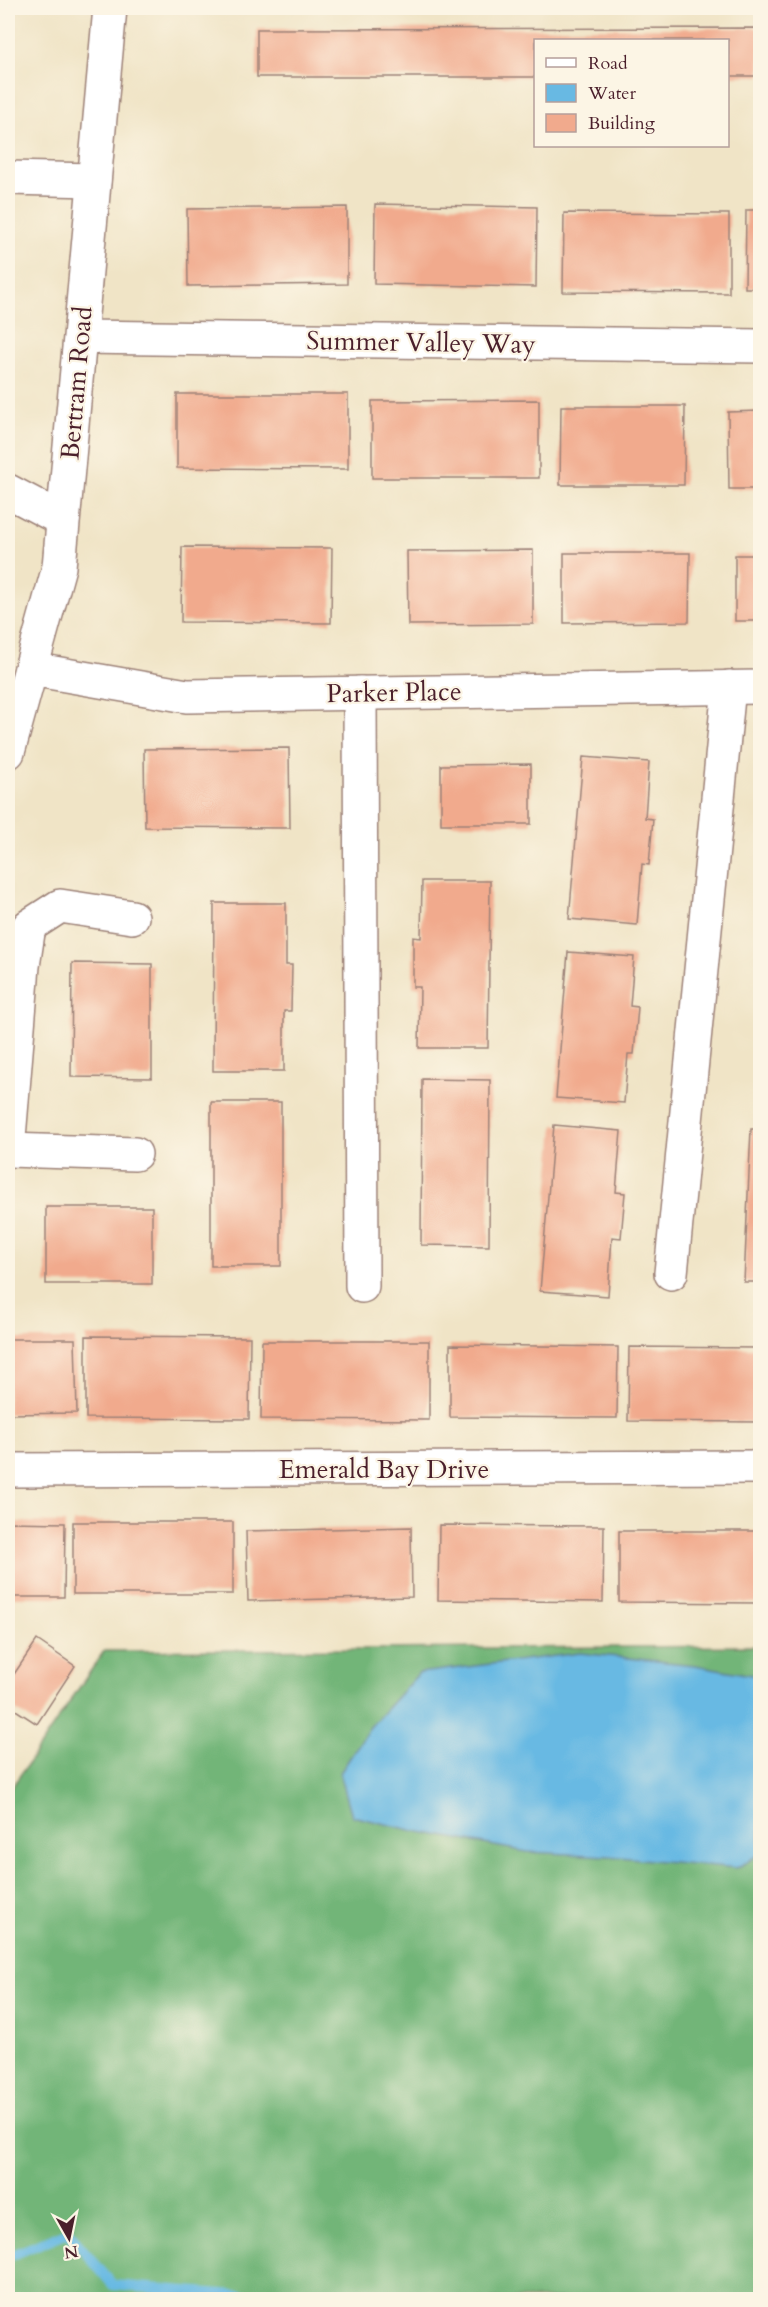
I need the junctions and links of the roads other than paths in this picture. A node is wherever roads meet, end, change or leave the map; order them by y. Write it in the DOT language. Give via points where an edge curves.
graph roads {
  1 [pos="110,8"];
  2 [pos="8,178"];
  3 [pos="94,180"];
  4 [pos="81,337"];
  5 [pos="760,346"];
  6 [pos="8,491"];
  7 [pos="63,520"];
  8 [pos="31,669"];
  9 [pos="745,687"];
  10 [pos="360,693"];
  11 [pos="8,752"];
  12 [pos="132,917"];
  13 [pos="8,1150"];
  14 [pos="135,1154"];
  15 [pos="671,1274"];
  16 [pos="362,1286"];
  17 [pos="760,1467"];
  18 [pos="8,1470"];
  1 -- 3 [label="street, Bertram Road"];
  2 -- 3 [label="street"];
  3 -- 4 [label="street, Bertram Road"];
  4 -- 5 [label="street, Summer Valley Way"];
  4 -- 7 [label="street, Bertram Road"];
  6 -- 7 [label="street"];
  7 -- 8 [label="street, Bertram Road" via="59,567"];
  8 -- 10 [label="street, Parker Place" via="187,696"];
  8 -- 11 [label="street, Bertram Road"];
  9 -- 10 [label="street, Parker Place"];
  9 -- 15 [label="street"];
  10 -- 16 [label="street"];
  12 -- 13 [label="street" via="60,906 29,926"];
  13 -- 14 [label="street"];
  17 -- 18 [label="street, Emerald Bay Drive"];
}
